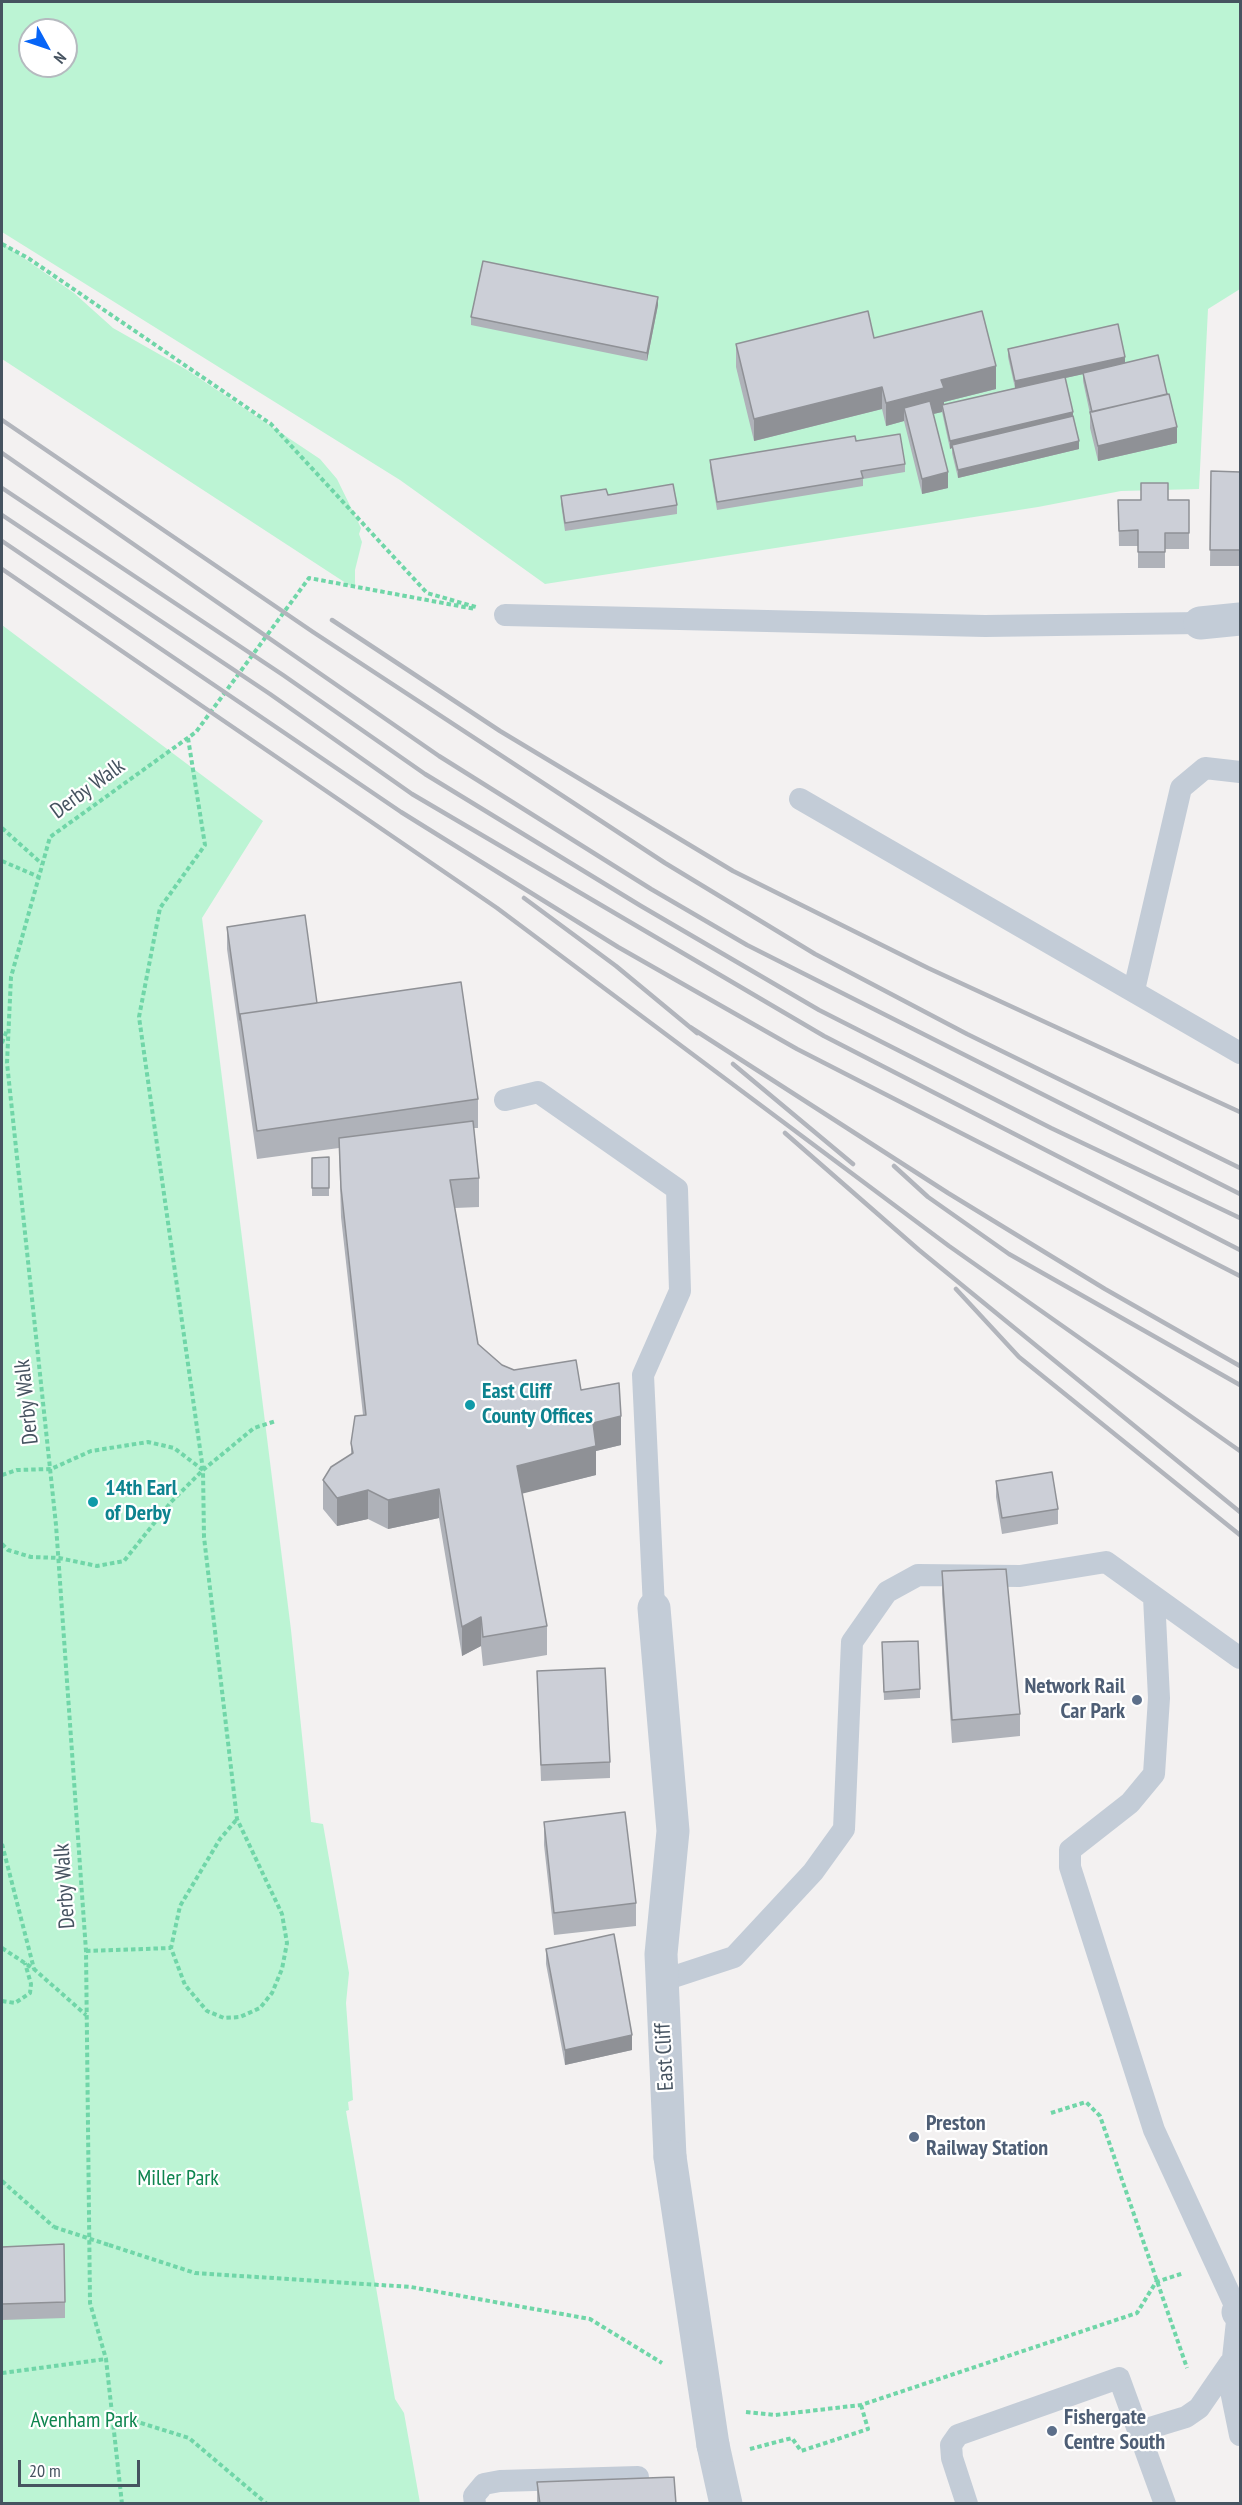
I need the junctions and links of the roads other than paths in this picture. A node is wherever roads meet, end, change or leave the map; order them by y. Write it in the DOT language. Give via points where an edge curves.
graph roads {
  1 [pos="506,615"];
  2 [pos="1240,620"];
  3 [pos="1200,623"];
  4 [pos="1240,772"];
  5 [pos="800,799"];
  6 [pos="1134,990"];
  7 [pos="1240,1053"];
  8 [pos="505,1100"];
  9 [pos="1154,1597"];
  10 [pos="654,1608"];
  11 [pos="1240,1658"];
  12 [pos="661,1982"];
  13 [pos="1239,2312"];
  14 [pos="1232,2361"];
  15 [pos="1140,2431"];
  16 [pos="1240,2435"];
  17 [pos="638,2477"];
  18 [pos="475,2504"];
  19 [pos="726,2504"];
  20 [pos="967,2504"];
  21 [pos="1165,2504"];
  1 -- 3 [label="lane" via="985,626"];
  2 -- 3 [label="street"];
  4 -- 6 [label="lane" via="1205,768 1181,788"];
  5 -- 6 [label="lane"];
  6 -- 7 [label="lane"];
  8 -- 10 [label="lane" via="538,1092 677,1189 680,1291 643,1375"];
  9 -- 11 [label="lane"];
  9 -- 12 [label="lane" via="1106,1562 1020,1576 918,1575 887,1592 852,1642 844,1829 813,1872 734,1957"];
  9 -- 13 [label="lane" via="1159,1698 1154,1774 1130,1803 1070,1850 1070,1867 1154,2130"];
  10 -- 12 [label="street, East Cliff" via="673,1831"];
  12 -- 19 [label="street, East Cliff, bridge" via="670,2157 714,2452"];
  13 -- 14 [label="lane"];
  14 -- 15 [label="lane" via="1199,2408 1186,2417"];
  14 -- 16 [label="lane" via="1230,2386"];
  15 -- 20 [label="lane" via="1119,2378 958,2435 951,2445 952,2458"];
  15 -- 21 [label="lane"];
  17 -- 18 [label="lane" via="500,2481 484,2484 474,2496"];
}
